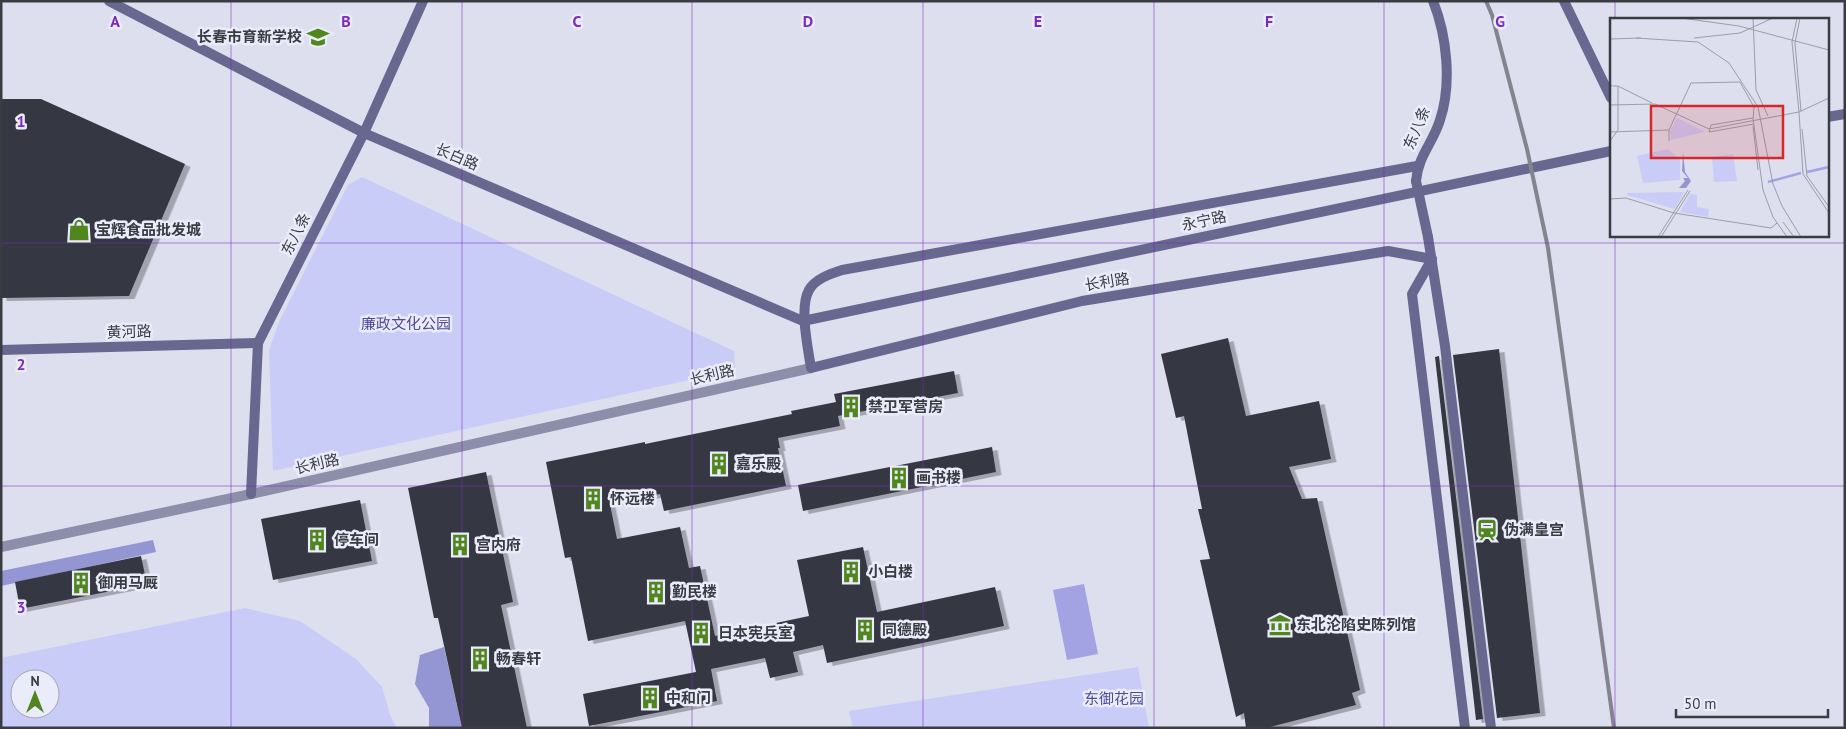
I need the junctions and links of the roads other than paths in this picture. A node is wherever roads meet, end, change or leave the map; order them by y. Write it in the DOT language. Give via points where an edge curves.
graph roads {
  1 [pos="109,1"];
  2 [pos="423,1"];
  3 [pos="1433,1"];
  4 [pos="1564,1"];
  5 [pos="1610,96"];
  6 [pos="1845,114"];
  7 [pos="1828,116"];
  8 [pos="364,133"];
  9 [pos="1610,151"];
  10 [pos="1417,166"];
  11 [pos="1432,259"];
  12 [pos="804,321"];
  13 [pos="258,343"];
  14 [pos="1,350"];
  15 [pos="810,368"];
  16 [pos="252,494"];
  17 [pos="1,547"];
  18 [pos="1465,728"];
  19 [pos="1491,728"];
  1 -- 8 [label="street, 长白路"];
  2 -- 8 [label="street, 东八条"];
  3 -- 10 [label="street, 东八条" via="1446,55 1446,91 1440,121"];
  4 -- 5 [label="street"];
  6 -- 7 [label="street"];
  8 -- 12 [label="street, 长白路"];
  8 -- 13 [label="street, 东八条"];
  9 -- 12 [label="street, 永宁路"];
  10 -- 11 [label="street, 东八条, bridge" via="1416,181"];
  10 -- 12 [label="street" via="842,270 824,276 809,290"];
  11 -- 15 [label="street, 长利路" via="1388,251 1082,301"];
  11 -- 18 [label="street" via="1412,294"];
  11 -- 19 [label="street, 东八条"];
  12 -- 15 [label="street"];
  13 -- 14 [label="street, 黄河路"];
  13 -- 16 [label="street, 东八条"];
  15 -- 16 [label="street, 长利路"];
  16 -- 17 [label="street, 长利路"];
}
